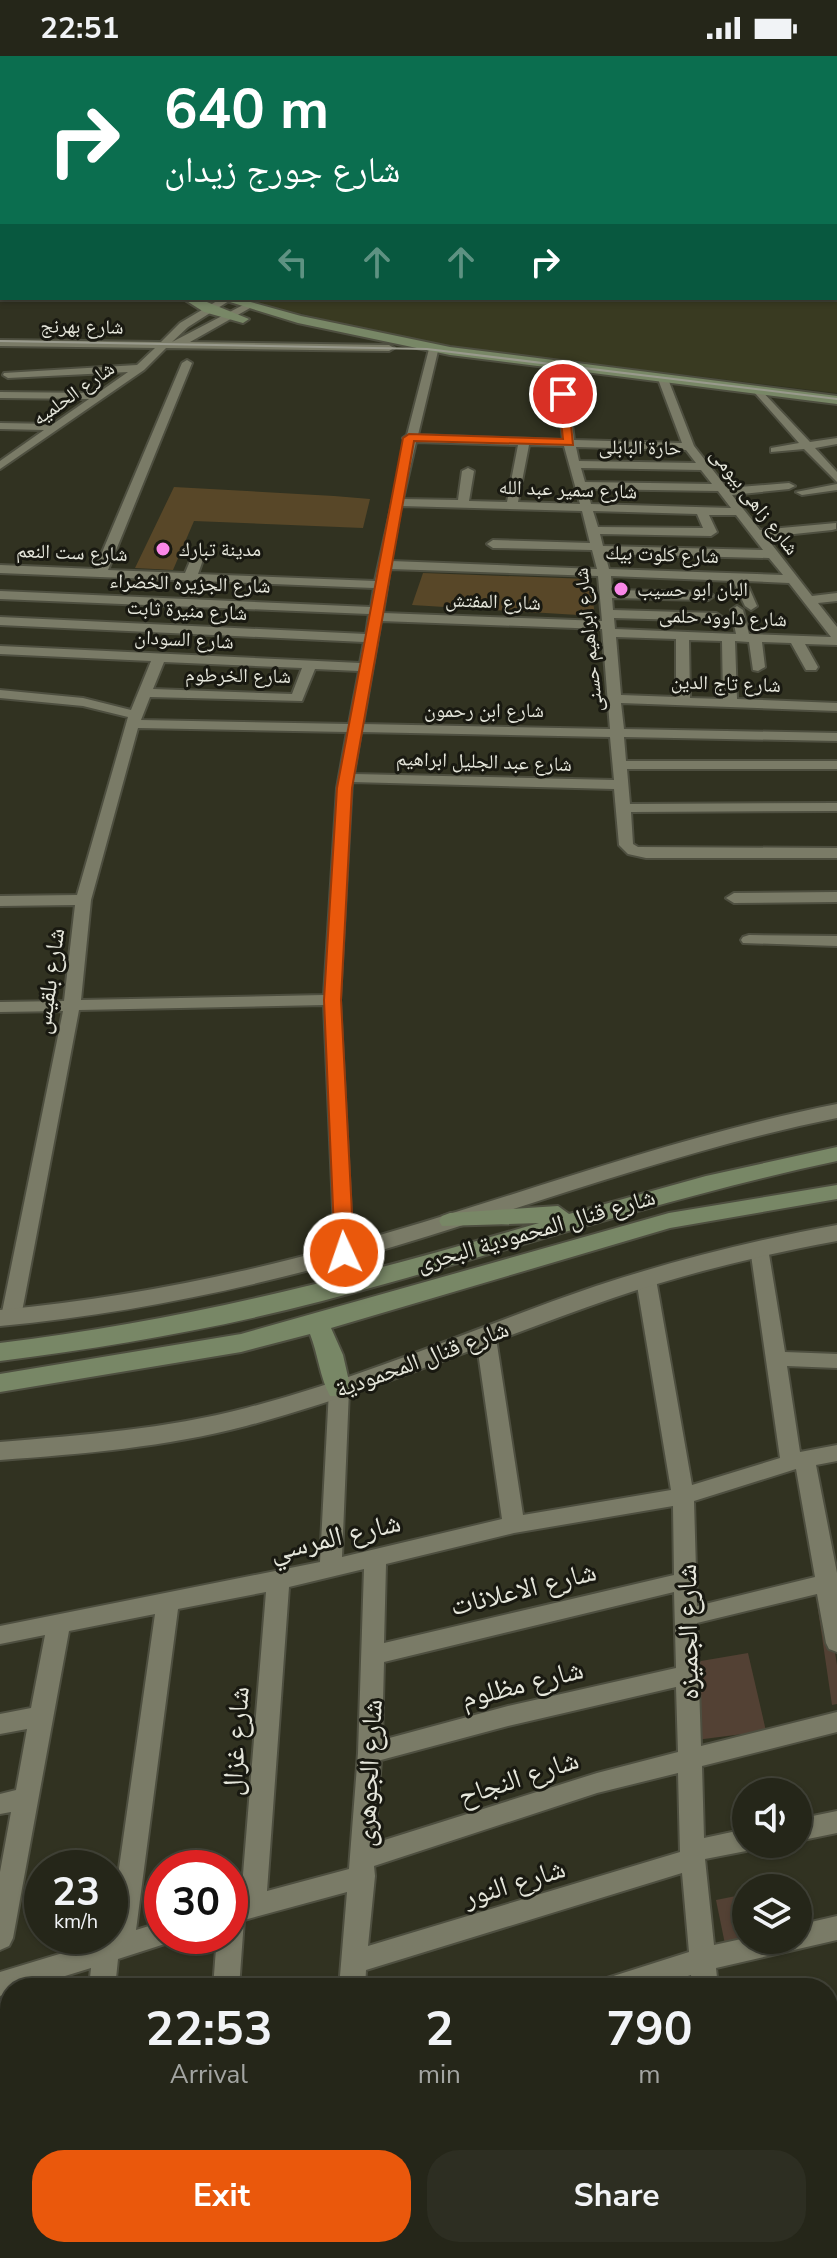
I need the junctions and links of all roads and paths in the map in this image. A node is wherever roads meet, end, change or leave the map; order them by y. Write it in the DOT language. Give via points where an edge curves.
graph roads {
  1 [pos="192,300"];
  2 [pos="223,300"];
  3 [pos="228,300"];
  4 [pos="247,306"];
  5 [pos="208,309"];
  6 [pos="228,315"];
  7 [pos="2,343"];
  8 [pos="53,344"];
  9 [pos="163,345"];
  10 [pos="178,345"];
  11 [pos="389,348"];
  12 [pos="433,351"];
  13 [pos="187,363"];
  14 [pos="563,366"];
  15 [pos="140,368"];
  16 [pos="59,372"];
  17 [pos="8,375"];
  18 [pos="663,379"];
  19 [pos="758,390"];
  20 [pos="67,396"];
  21 [pos="100,396"];
  22 [pos="8,399"];
  23 [pos="837,400"];
  24 [pos="0,407"];
  25 [pos="82,408"];
  26 [pos="0,426"];
  27 [pos="57,427"];
  28 [pos="409,438"];
  29 [pos="524,441"];
  30 [pos="837,441"];
  31 [pos="569,443"];
  32 [pos="806,446"];
  33 [pos="0,447"];
  34 [pos="27,447"];
  35 [pos="689,447"];
  36 [pos="775,450"];
  37 [pos="574,464"];
  38 [pos="0,466"];
  39 [pos="705,467"];
  40 [pos="468,471"];
  41 [pos="760,473"];
  42 [pos="837,479"];
  43 [pos="580,485"];
  44 [pos="789,486"];
  45 [pos="837,487"];
  46 [pos="723,490"];
  47 [pos="777,492"];
  48 [pos="802,492"];
  49 [pos="396,502"];
  50 [pos="463,504"];
  51 [pos="512,505"];
  52 [pos="586,507"];
  53 [pos="701,511"];
  54 [pos="740,512"];
  55 [pos="832,526"];
  56 [pos="592,530"];
  57 [pos="758,534"];
  58 [pos="493,544"];
  59 [pos="597,548"];
  60 [pos="36,554"];
  61 [pos="199,554"];
  62 [pos="773,554"];
  63 [pos="82,560"];
  64 [pos="239,565"];
  65 [pos="387,565"];
  66 [pos="0,569"];
  67 [pos="27,570"];
  68 [pos="75,572"];
  69 [pos="604,572"];
  70 [pos="100,573"];
  71 [pos="190,577"];
  72 [pos="738,577"];
  73 [pos="233,579"];
  74 [pos="793,579"];
  75 [pos="383,585"];
  76 [pos="605,594"];
  77 [pos="0,595"];
  78 [pos="708,596"];
  79 [pos="837,597"];
  80 [pos="809,600"];
  81 [pos="378,614"];
  82 [pos="716,617"];
  83 [pos="830,617"];
  84 [pos="0,621"];
  85 [pos="608,624"];
  86 [pos="682,636"];
  87 [pos="728,637"];
  88 [pos="837,637"];
  89 [pos="372,638"];
  90 [pos="750,638"];
  91 [pos="796,640"];
  92 [pos="0,650"];
  93 [pos="159,657"];
  94 [pos="310,664"];
  95 [pos="367,667"];
  96 [pos="758,667"];
  97 [pos="811,667"];
  98 [pos="143,693"];
  99 [pos="0,694"];
  100 [pos="614,699"];
  101 [pos="683,701"];
  102 [pos="730,703"];
  103 [pos="837,707"];
  104 [pos="134,720"];
  105 [pos="355,730"];
  106 [pos="616,731"];
  107 [pos="837,737"];
  108 [pos="619,765"];
  109 [pos="837,765"];
  110 [pos="346,778"];
  111 [pos="621,785"];
  112 [pos="837,807"];
  113 [pos="623,808"];
  114 [pos="837,853"];
  115 [pos="837,897"];
  116 [pos="734,898"];
  117 [pos="83,900"];
  118 [pos="0,901"];
  119 [pos="749,940"];
  120 [pos="837,941"];
  121 [pos="332,1000"];
  122 [pos="72,1005"];
  123 [pos="0,1007"];
  124 [pos="837,1111"];
  125 [pos="837,1154"];
  126 [pos="837,1192"];
  127 [pos="595,1211"];
  128 [pos="450,1221"];
  129 [pos="837,1233"];
  130 [pos="759,1248"];
  131 [pos="344,1253"];
  132 [pos="646,1279"];
  133 [pos="6,1318"];
  134 [pos="317,1324"];
  135 [pos="486,1338"];
  136 [pos="0,1352"];
  137 [pos="775,1359"];
  138 [pos="837,1361"];
  139 [pos="0,1383"];
  140 [pos="339,1390"];
  141 [pos="0,1451"];
  142 [pos="837,1453"];
  143 [pos="798,1461"];
  144 [pos="683,1496"];
  145 [pos="514,1525"];
  146 [pos="375,1558"];
  147 [pos="331,1569"];
  148 [pos="278,1581"];
  149 [pos="686,1581"];
  150 [pos="832,1581"];
  151 [pos="168,1603"];
  152 [pos="687,1617"];
  153 [pos="59,1623"];
  154 [pos="0,1635"];
  155 [pos="837,1643"];
  156 [pos="374,1655"];
  157 [pos="688,1675"];
  158 [pos="43,1716"];
  159 [pos="837,1722"];
  160 [pos="0,1724"];
  161 [pos="370,1753"];
  162 [pos="690,1757"];
  163 [pos="27,1798"];
  164 [pos="0,1804"];
  165 [pos="837,1822"];
  166 [pos="812,1827"];
  167 [pos="732,1844"];
  168 [pos="245,1850"];
  169 [pos="692,1855"];
  170 [pos="128,1859"];
  171 [pos="364,1867"];
  172 [pos="5,1888"];
  173 [pos="248,1908"];
  174 [pos="837,1928"];
  175 [pos="812,1934"];
  176 [pos="0,1938"];
  177 [pos="732,1953"];
  178 [pos="98,1954"];
  179 [pos="112,1954"];
  180 [pos="231,1954"];
  181 [pos="701,1960"];
  182 [pos="354,1962"];
  183 [pos="20,1978"];
  184 [pos="105,1978"];
  185 [pos="228,1978"];
  186 [pos="353,1978"];
  187 [pos="644,1978"];
  188 [pos="704,1978"];
  1 -- 5 [label="main road"];
  2 -- 5 [label="street, شارع الحلميه"];
  3 -- 4 [label="main road"];
  4 -- 6 [label="street"];
  4 -- 12 [label="main road"];
  5 -- 6 [label="main road"];
  5 -- 9 [label="street, شارع الحلميه"];
  6 -- 10 [label="street"];
  6 -- 11 [label="main road"];
  7 -- 8 [label="street, شارع بهرنج"];
  7 -- 17 [label="street"];
  8 -- 9 [label="street, شارع بهرنج"];
  8 -- 16 [label="street"];
  9 -- 10 [label="street, شارع بهرنج"];
  9 -- 15 [label="street, شارع الحلميه"];
  10 -- 11 [label="street, شارع بهرنج"];
  11 -- 12 [label="main road"];
  12 -- 14 [label="main road"];
  12 -- 28 [label="street"];
  13 -- 70 [label="street"];
  14 -- 18 [label="main road"];
  14 -- 31 [label="street, شارع ابراهيم حسنى"];
  15 -- 16 [label="street"];
  15 -- 21 [label="street, شارع الحلميه"];
  16 -- 17 [label="street"];
  16 -- 20 [label="street"];
  17 -- 22 [label="street"];
  18 -- 19 [label="main road"];
  18 -- 35 [label="street, شارع زاهى بيومى"];
  19 -- 23 [label="main road"];
  19 -- 32 [label="street"];
  20 -- 21 [label="street"];
  20 -- 22 [label="street"];
  21 -- 25 [label="street, شارع الحلميه"];
  22 -- 24 [label="street"];
  22 -- 25 [label="street"];
  25 -- 27 [label="street, شارع الحلميه"];
  26 -- 27 [label="street"];
  27 -- 34 [label="street, شارع الحلميه"];
  28 -- 29 [label="street"];
  28 -- 49 [label="street"];
  29 -- 31 [label="street"];
  29 -- 51 [label="street"];
  30 -- 32 [label="street"];
  31 -- 35 [label="street"];
  31 -- 37 [label="street, شارع ابراهيم حسنى"];
  32 -- 36 [label="street"];
  32 -- 42 [label="street"];
  33 -- 34 [label="street"];
  34 -- 38 [label="street, شارع الحلميه"];
  35 -- 39 [label="street, شارع زاهى بيومى"];
  37 -- 39 [label="street, حارة البابلى"];
  37 -- 43 [label="street, شارع ابراهيم حسنى"];
  39 -- 46 [label="street, شارع زاهى بيومى"];
  40 -- 50 [label="street"];
  41 -- 47 [label="street"];
  43 -- 46 [label="street"];
  43 -- 52 [label="street, شارع ابراهيم حسنى"];
  44 -- 47 [label="street"];
  45 -- 48 [label="street"];
  46 -- 47 [label="street"];
  46 -- 54 [label="street, شارع زاهى بيومى"];
  49 -- 50 [label="street, شارع سمير عبد الله"];
  49 -- 65 [label="street"];
  50 -- 51 [label="street, شارع سمير عبد الله"];
  51 -- 52 [label="street, شارع سمير عبد الله"];
  52 -- 53 [label="street, شارع سمير عبد الله"];
  52 -- 56 [label="street, شارع ابراهيم حسنى"];
  53 -- 54 [label="street, شارع سمير عبد الله"];
  53 -- 56 [label="street" via="711,532"];
  54 -- 57 [label="street, شارع زاهى بيومى"];
  55 -- 57 [label="street"];
  56 -- 59 [label="street, شارع ابراهيم حسنى"];
  57 -- 62 [label="street, شارع زاهى بيومى"];
  58 -- 59 [label="street"];
  59 -- 62 [label="street"];
  59 -- 69 [label="street, شارع ابراهيم حسنى"];
  60 -- 67 [label="street"];
  61 -- 71 [label="street"];
  62 -- 74 [label="street, شارع زاهى بيومى"];
  63 -- 68 [label="street"];
  64 -- 73 [label="street"];
  65 -- 69 [label="street, شارع كلوت بيك"];
  65 -- 75 [label="street"];
  66 -- 67 [label="street, شارع ست النعم"];
  67 -- 68 [label="street, شارع ست النعم"];
  68 -- 70 [label="street, شارع ست النعم"];
  69 -- 72 [label="street, شارع كلوت بيك"];
  69 -- 76 [label="street, شارع ابراهيم حسنى"];
  70 -- 71 [label="street, شارع ست النعم"];
  71 -- 73 [label="street, شارع ست النعم"];
  72 -- 74 [label="street, شارع كلوت بيك"];
  72 -- 90 [label="street"];
  73 -- 75 [label="street, شارع ست النعم"];
  74 -- 80 [label="street, شارع زاهى بيومى"];
  75 -- 81 [label="street"];
  76 -- 78 [label="street"];
  76 -- 85 [label="street, شارع ابراهيم حسنى"];
  77 -- 81 [label="street, شارع الجزيره الخضراء"];
  79 -- 80 [label="street"];
  80 -- 83 [label="street, شارع زاهى بيومى"];
  81 -- 85 [label="street, شارع المفتش"];
  81 -- 89 [label="street"];
  82 -- 85 [label="street"];
  83 -- 88 [label="street, شارع زاهى بيومى"];
  84 -- 89 [label="street, شارع منيرة ثابت"];
  85 -- 86 [label="street, شارع داوود حلمى"];
  85 -- 100 [label="street, شارع ابراهيم حسنى"];
  86 -- 87 [label="street, شارع داوود حلمى"];
  86 -- 101 [label="street"];
  87 -- 90 [label="street, شارع داوود حلمى"];
  87 -- 102 [label="street"];
  88 -- 91 [label="street, شارع داوود حلمى"];
  89 -- 95 [label="street"];
  90 -- 91 [label="street, شارع داوود حلمى"];
  90 -- 96 [label="street"];
  91 -- 97 [label="street"];
  92 -- 93 [label="street, شارع السودان"];
  93 -- 94 [label="street, شارع السودان"];
  93 -- 98 [label="street, شارع بلقيس"];
  94 -- 95 [label="street, شارع السودان"];
  94 -- 98 [label="street, شارع الخرطوم" via="297,698"];
  95 -- 105 [label="street"];
  98 -- 104 [label="street, شارع بلقيس"];
  99 -- 104 [label="street, شارع ابن رحمون" via="83,702"];
  100 -- 101 [label="street, شارع تاج الدين"];
  100 -- 106 [label="street, شارع ابراهيم حسنى"];
  101 -- 102 [label="street, شارع تاج الدين"];
  102 -- 103 [label="street, شارع تاج الدين"];
  104 -- 105 [label="street, شارع ابن رحمون"];
  104 -- 117 [label="street, شارع بلقيس"];
  105 -- 106 [label="street, شارع ابن رحمون"];
  105 -- 110 [label="street"];
  106 -- 107 [label="street, شارع ابن رحمون"];
  106 -- 108 [label="street, شارع ابراهيم حسنى"];
  108 -- 109 [label="street"];
  108 -- 111 [label="street, شارع ابراهيم حسنى"];
  110 -- 111 [label="street, شارع عبد الجليل ابراهيم"];
  110 -- 121 [label="street"];
  111 -- 113 [label="street, شارع ابراهيم حسنى"];
  112 -- 113 [label="street"];
  113 -- 114 [label="street, شارع ابراهيم حسنى" via="626,845 633,851"];
  115 -- 116 [label="street"];
  117 -- 118 [label="street"];
  117 -- 122 [label="street, شارع بلقيس"];
  119 -- 120 [label="street"];
  121 -- 122 [label="street"];
  121 -- 131 [label="street"];
  122 -- 123 [label="street"];
  122 -- 133 [label="street, شارع بلقيس"];
  124 -- 128 [label="street" via="645,1156"];
  125 -- 127 [label="main road, شارع قنال المحمودية البحرى"];
  126 -- 134 [label="main road, شارع قنال المحمودية البحرى" via="655,1224"];
  127 -- 128 [label="main road"];
  127 -- 136 [label="main road, شارع قنال المحمودية البحرى" via="262,1308 133,1334"];
  128 -- 131 [label="street"];
  129 -- 130 [label="street, شارع قنال المحمودية"];
  130 -- 132 [label="street, شارع قنال المحمودية"];
  130 -- 137 [label="street"];
  131 -- 133 [label="street" via="188,1292"];
  132 -- 135 [label="street, شارع قنال المحمودية"];
  132 -- 144 [label="street, شارع الجميزه"];
  134 -- 139 [label="main road, شارع قنال المحمودية البحرى" via="163,1358"];
  134 -- 140 [label="main road"];
  135 -- 140 [label="street, شارع قنال المحمودية"];
  135 -- 145 [label="street"];
  137 -- 138 [label="street"];
  137 -- 143 [label="street"];
  140 -- 141 [label="street, شارع قنال المحمودية" via="191,1429"];
  140 -- 147 [label="street"];
  142 -- 143 [label="street, شارع المرسي"];
  143 -- 144 [label="street, شارع المرسي"];
  143 -- 150 [label="street"];
  144 -- 145 [label="street, شارع المرسي"];
  144 -- 149 [label="street, شارع الجميزه"];
  145 -- 146 [label="street, شارع المرسي"];
  146 -- 147 [label="street, شارع المرسي"];
  146 -- 156 [label="street, شارع الجوهرى"];
  147 -- 148 [label="street, شارع المرسي"];
  148 -- 151 [label="street, شارع المرسي"];
  148 -- 168 [label="street, شارع غزال"];
  149 -- 152 [label="street, شارع الجميزه"];
  149 -- 156 [label="street, شارع الاعلانات"];
  150 -- 152 [label="street"];
  150 -- 155 [label="street"];
  151 -- 153 [label="street, شارع المرسي"];
  151 -- 170 [label="street"];
  152 -- 157 [label="street, شارع الجميزه"];
  153 -- 154 [label="street, شارع المرسي"];
  153 -- 158 [label="street"];
  156 -- 161 [label="street, شارع الجوهرى"];
  157 -- 161 [label="street, شارع مظلوم"];
  157 -- 162 [label="street, شارع الجميزه"];
  158 -- 160 [label="street"];
  158 -- 163 [label="street"];
  159 -- 162 [label="street, شارع النجاح"];
  161 -- 171 [label="street, شارع الجوهرى"];
  162 -- 169 [label="street, شارع الجميزه"];
  162 -- 171 [label="street, شارع النجاح"];
  163 -- 164 [label="street"];
  163 -- 172 [label="street"];
  165 -- 166 [label="street"];
  167 -- 169 [label="street, شارع النور"];
  169 -- 181 [label="street, شارع الجميزه"];
  169 -- 182 [label="street, شارع النور"];
  171 -- 173 [label="street, شارع النجاح"];
  171 -- 182 [label="street, شارع الجوهرى"];
  172 -- 176 [label="street"];
  174 -- 175 [label="street"];
  177 -- 181 [label="street"];
  178 -- 183 [label="street"];
  179 -- 184 [label="street"];
  180 -- 185 [label="street, شارع غزال"];
  181 -- 187 [label="street"];
  181 -- 188 [label="street, شارع الجميزه"];
  182 -- 186 [label="street, شارع الجوهرى"];
}
